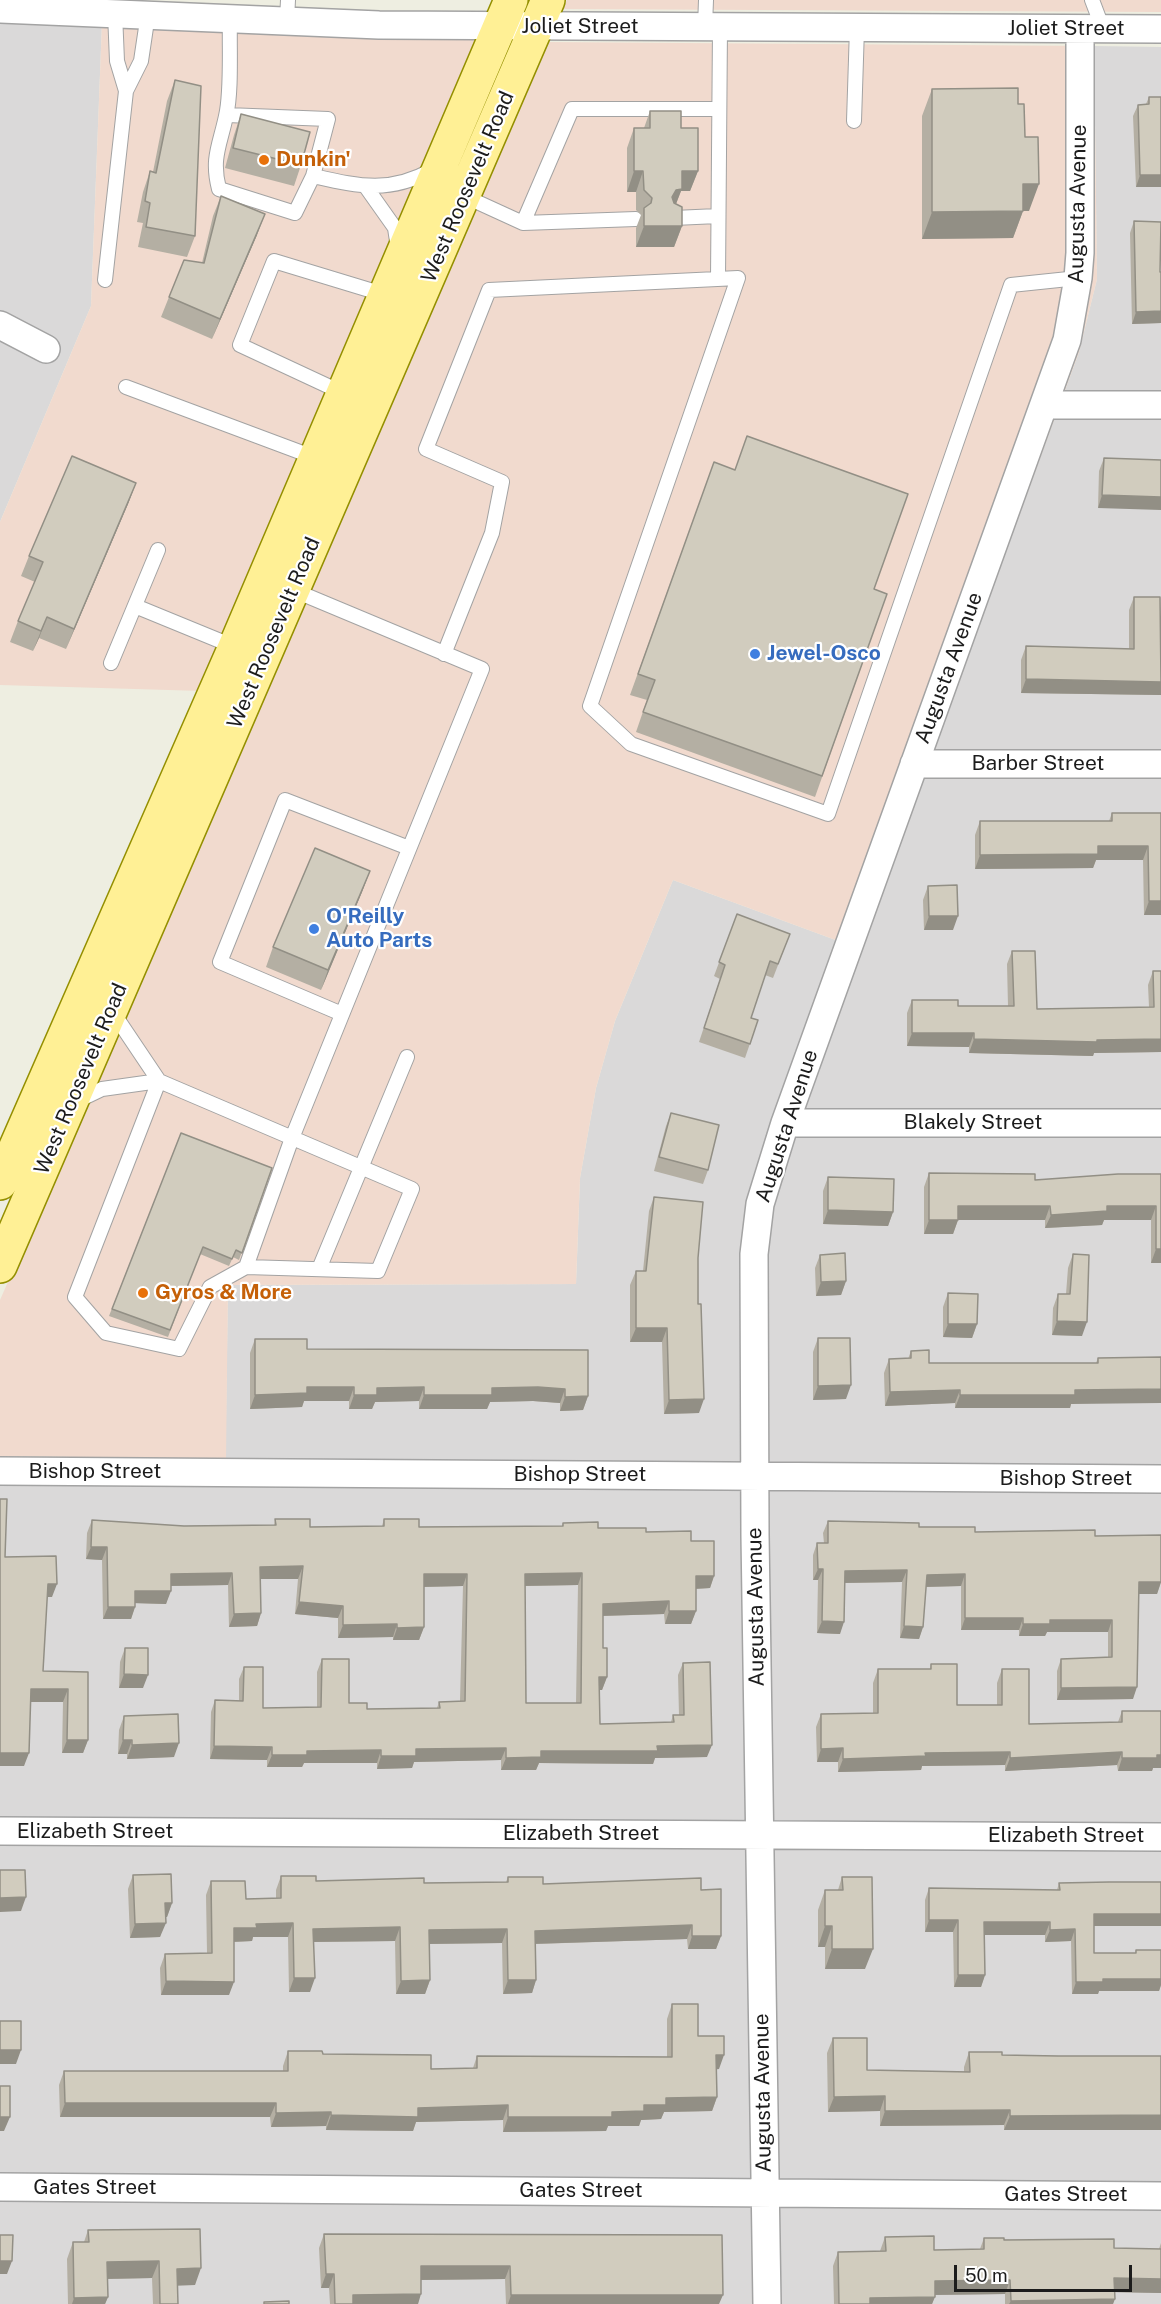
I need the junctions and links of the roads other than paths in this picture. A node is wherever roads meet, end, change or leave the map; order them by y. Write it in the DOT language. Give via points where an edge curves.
graph roads {
  1 [pos="706,0"];
  2 [pos="1092,0"];
  3 [pos="0,9"];
  4 [pos="287,10"];
  5 [pos="219,11"];
  6 [pos="115,13"];
  7 [pos="506,13"];
  8 [pos="542,13"];
  9 [pos="148,14"];
  10 [pos="712,27"];
  11 [pos="857,28"];
  12 [pos="1092,29"];
  13 [pos="1161,29"];
  14 [pos="126,91"];
  15 [pos="719,109"];
  16 [pos="227,115"];
  17 [pos="854,122"];
  18 [pos="442,165"];
  19 [pos="313,176"];
  20 [pos="366,188"];
  21 [pos="464,196"];
  22 [pos="718,216"];
  23 [pos="674,218"];
  24 [pos="636,219"];
  25 [pos="523,223"];
  26 [pos="401,261"];
  27 [pos="1078,278"];
  28 [pos="718,279"];
  29 [pos="105,280"];
  30 [pos="386,295"];
  31 [pos="0,325"];
  32 [pos="46,348"];
  33 [pos="126,387"];
  34 [pos="344,393"];
  35 [pos="1045,405"];
  36 [pos="1161,405"];
  37 [pos="316,458"];
  38 [pos="158,550"];
  39 [pos="293,590"];
  40 [pos="135,606"];
  41 [pos="235,646"];
  42 [pos="444,654"];
  43 [pos="111,663"];
  44 [pos="914,764"];
  45 [pos="1161,764"];
  46 [pos="409,848"];
  47 [pos="111,1010"];
  48 [pos="342,1014"];
  49 [pos="407,1057"];
  50 [pos="159,1081"];
  51 [pos="70,1105"];
  52 [pos="785,1122"];
  53 [pos="1161,1123"];
  54 [pos="292,1138"];
  55 [pos="361,1167"];
  56 [pos="0,1183"];
  57 [pos="0,1266"];
  58 [pos="246,1267"];
  59 [pos="319,1269"];
  60 [pos="0,1471"];
  61 [pos="755,1476"];
  62 [pos="1161,1479"];
  63 [pos="0,1832"];
  64 [pos="759,1835"];
  65 [pos="1161,1837"];
  66 [pos="0,2187"];
  67 [pos="765,2193"];
  68 [pos="1161,2196"];
  69 [pos="767,2304"];
  1 -- 10 [label="lane"];
  2 -- 12 [label="lane"];
  3 -- 6 [label="street, Joliet Street"];
  4 -- 5 [label="street, Joliet Street"];
  4 -- 7 [label="street, Joliet Street"];
  5 -- 9 [label="street, Joliet Street"];
  5 -- 16 [label="lane"];
  6 -- 9 [label="street, Joliet Street"];
  6 -- 14 [label="lane" via="117,61"];
  7 -- 8 [label="street, Joliet Street"];
  7 -- 18 [label="main road, West Roosevelt Road"];
  8 -- 10 [label="street, Joliet Street"];
  8 -- 21 [label="main road, West Roosevelt Road"];
  9 -- 14 [label="lane" via="141,61"];
  10 -- 11 [label="street, Joliet Street"];
  10 -- 15 [label="lane"];
  11 -- 12 [label="street, Joliet Street"];
  11 -- 17 [label="lane"];
  12 -- 13 [label="street, Joliet Street"];
  12 -- 27 [label="street, Augusta Avenue"];
  14 -- 29 [label="lane"];
  15 -- 22 [label="lane"];
  15 -- 25 [label="lane" via="572,109"];
  16 -- 19 [label="lane" via="328,118"];
  16 -- 19 [label="lane" via="216,152 219,189 295,213"];
  18 -- 20 [label="lane" via="422,176"];
  18 -- 26 [label="main road, West Roosevelt Road"];
  19 -- 20 [label="lane"];
  20 -- 26 [label="lane" via="394,228"];
  21 -- 25 [label="lane"];
  21 -- 39 [label="main road, West Roosevelt Road"];
  22 -- 23 [label="lane"];
  22 -- 28 [label="lane"];
  24 -- 25 [label="lane"];
  26 -- 30 [label="main road, West Roosevelt Road"];
  27 -- 28 [label="lane" via="1011,285 828,814 631,744 590,706 738,278"];
  27 -- 35 [label="street, Augusta Avenue" via="1072,322"];
  28 -- 42 [label="lane" via="489,290 426,448 502,482 492,533"];
  30 -- 34 [label="main road, West Roosevelt Road"];
  30 -- 34 [label="lane" via="274,261 240,345"];
  31 -- 32 [label="street"];
  33 -- 37 [label="lane"];
  34 -- 37 [label="main road, West Roosevelt Road"];
  35 -- 36 [label="street"];
  35 -- 44 [label="street, Augusta Avenue"];
  37 -- 41 [label="main road, West Roosevelt Road"];
  38 -- 40 [label="lane"];
  39 -- 42 [label="lane"];
  39 -- 47 [label="main road, West Roosevelt Road"];
  40 -- 41 [label="lane"];
  40 -- 43 [label="lane"];
  41 -- 56 [label="main road, West Roosevelt Road"];
  42 -- 46 [label="lane" via="482,669"];
  44 -- 45 [label="street, Barber Street"];
  44 -- 52 [label="street, Augusta Avenue"];
  46 -- 48 [label="lane"];
  46 -- 48 [label="lane" via="285,800 220,962"];
  47 -- 50 [label="lane"];
  47 -- 51 [label="main road, West Roosevelt Road"];
  48 -- 54 [label="lane"];
  49 -- 55 [label="lane"];
  50 -- 51 [label="lane" via="102,1089"];
  50 -- 54 [label="lane"];
  50 -- 58 [label="lane" via="75,1298 106,1333 179,1349 210,1287"];
  51 -- 57 [label="main road, West Roosevelt Road"];
  52 -- 53 [label="street, Blakely Street"];
  52 -- 61 [label="street, Augusta Avenue" via="760,1204 754,1254"];
  54 -- 55 [label="lane"];
  54 -- 58 [label="lane"];
  55 -- 59 [label="lane"];
  55 -- 59 [label="lane" via="412,1189 378,1270"];
  58 -- 59 [label="lane"];
  60 -- 61 [label="street, Bishop Street"];
  61 -- 62 [label="street, Bishop Street"];
  61 -- 64 [label="street, Augusta Avenue"];
  63 -- 64 [label="street, Elizabeth Street"];
  64 -- 65 [label="street, Elizabeth Street"];
  64 -- 67 [label="street, Augusta Avenue"];
  66 -- 67 [label="street, Gates Street"];
  67 -- 68 [label="street, Gates Street"];
  67 -- 69 [label="street, Augusta Avenue"];
}
